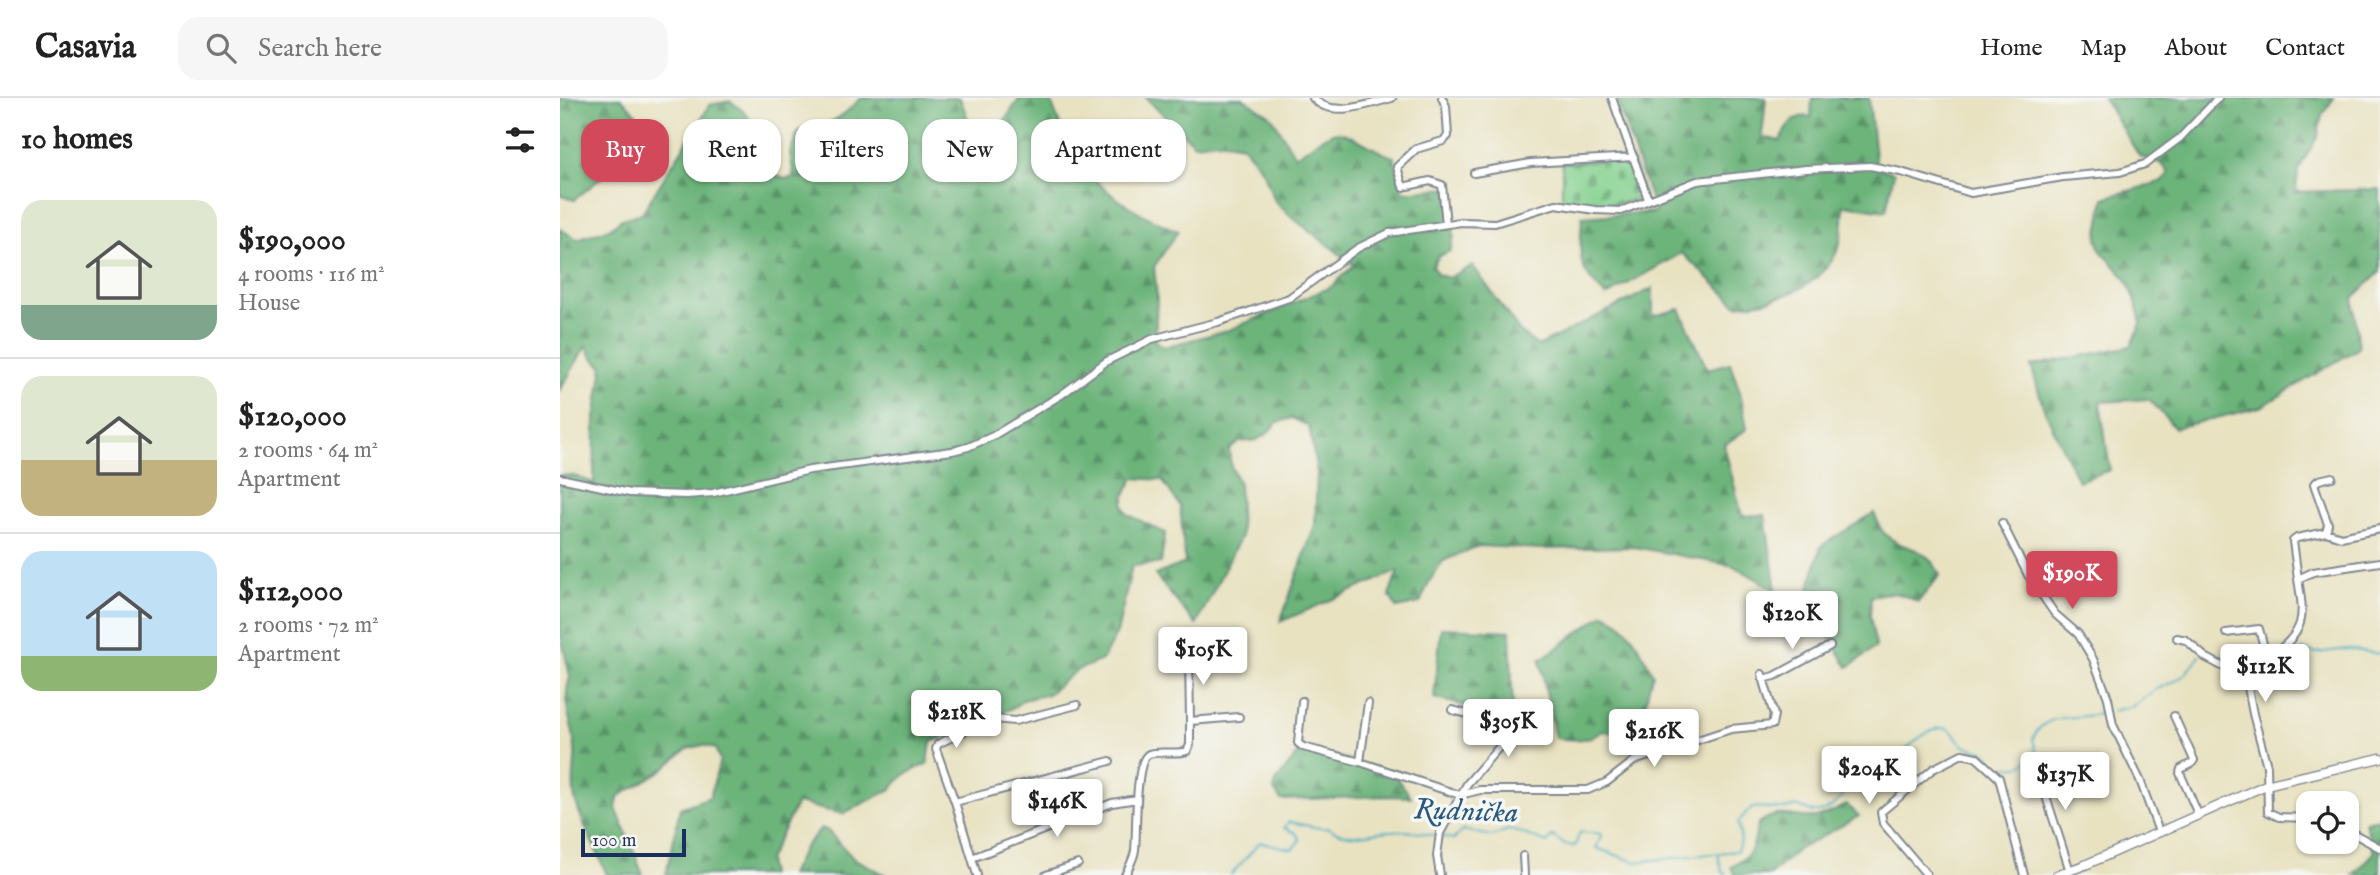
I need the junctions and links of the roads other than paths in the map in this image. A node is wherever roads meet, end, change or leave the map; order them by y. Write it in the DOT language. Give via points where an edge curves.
graph roads {
  1 [pos="1313,98"];
  2 [pos="1392,98"];
  3 [pos="1442,98"];
  4 [pos="1612,98"];
  5 [pos="2218,98"];
  6 [pos="1634,157"];
  7 [pos="1474,173"];
  8 [pos="1648,199"];
  9 [pos="1446,224"];
  10 [pos="2332,477"];
  11 [pos="560,478"];
  12 [pos="2002,523"];
  13 [pos="2380,529"];
  14 [pos="2326,532"];
  15 [pos="2380,562"];
  16 [pos="2298,579"];
  17 [pos="2226,633"];
  18 [pos="2178,638"];
  19 [pos="1208,646"];
  20 [pos="1830,646"];
  21 [pos="2267,659"];
  22 [pos="2248,687"];
  23 [pos="1302,701"];
  24 [pos="1368,703"];
  25 [pos="1077,705"];
  26 [pos="1452,710"];
  27 [pos="2174,716"];
  28 [pos="1239,717"];
  29 [pos="1190,721"];
  30 [pos="2380,758"];
  31 [pos="1110,761"];
  32 [pos="1360,762"];
  33 [pos="2035,762"];
  34 [pos="2266,785"];
  35 [pos="1460,795"];
  36 [pos="1137,799"];
  37 [pos="955,802"];
  38 [pos="2198,814"];
  39 [pos="2296,818"];
  40 [pos="2159,832"];
  41 [pos="2359,837"];
  42 [pos="2380,848"];
  43 [pos="1523,856"];
  44 [pos="972,858"];
  45 [pos="1078,864"];
  46 [pos="2070,871"];
  47 [pos="977,875"];
  48 [pos="1045,875"];
  49 [pos="1125,875"];
  50 [pos="1440,875"];
  51 [pos="1524,875"];
  52 [pos="1927,875"];
  53 [pos="2024,875"];
  54 [pos="2057,875"];
  1 -- 2 [label="street" via="1326,108 1338,109"];
  3 -- 9 [label="street" via="1448,136 1416,149 1397,167 1404,187 1430,181 1442,185"];
  4 -- 6 [label="street"];
  5 -- 8 [label="street" via="2163,151 2145,164 2120,172 1971,193 1870,166 1806,169 1697,181"];
  6 -- 7 [label="street" via="1545,161"];
  6 -- 8 [label="street"];
  8 -- 9 [label="street" via="1621,211 1556,204 1495,222"];
  9 -- 11 [label="street" via="1389,233 1358,248 1289,298 1152,339 1107,361 1061,395 968,447 810,470 713,493 630,493"];
  10 -- 14 [label="street" via="2314,485 2328,524"];
  12 -- 40 [label="street" via="2028,575 2055,614 2085,643"];
  13 -- 14 [label="street" via="2341,537"];
  14 -- 16 [label="street" via="2293,541"];
  15 -- 16 [label="street" via="2313,572"];
  16 -- 21 [label="street" via="2300,623 2291,638"];
  17 -- 21 [label="street" via="2259,629"];
  18 -- 22 [label="street" via="2235,673"];
  19 -- 29 [label="street" via="1195,649 1189,657"];
  20 -- 35 [label="street" via="1775,676 1763,677 1774,715 1767,727 1731,729 1634,761 1588,790 1480,790"];
  21 -- 22 [label="street"];
  22 -- 34 [label="street" via="2267,765"];
  23 -- 32 [label="street" via="1298,743"];
  24 -- 32 [label="street"];
  25 -- 37 [label="street" via="1015,721 985,721 942,741 936,749"];
  26 -- 35 [label="street" via="1478,717 1499,735 1500,746"];
  27 -- 38 [label="street" via="2194,760 2180,774"];
  28 -- 29 [label="street"];
  29 -- 36 [label="street" via="1187,751 1145,756"];
  30 -- 34 [label="street"];
  31 -- 37 [label="street"];
  32 -- 35 [label="street"];
  33 -- 46 [label="street"];
  34 -- 38 [label="street"];
  34 -- 39 [label="street" via="2268,812"];
  35 -- 50 [label="street" via="1437,843"];
  36 -- 44 [label="street" via="1112,803"];
  36 -- 49 [label="street" via="1135,852"];
  37 -- 44 [label="street"];
  38 -- 40 [label="street"];
  40 -- 46 [label="street"];
  41 -- 42 [label="street"];
  43 -- 51 [label="street"];
  44 -- 47 [label="street"];
  45 -- 48 [label="street"];
  46 -- 54 [label="street"];
  52 -- 53 [label="street" via="1883,822 1881,812 1933,769 1969,754 1999,778"];
}
